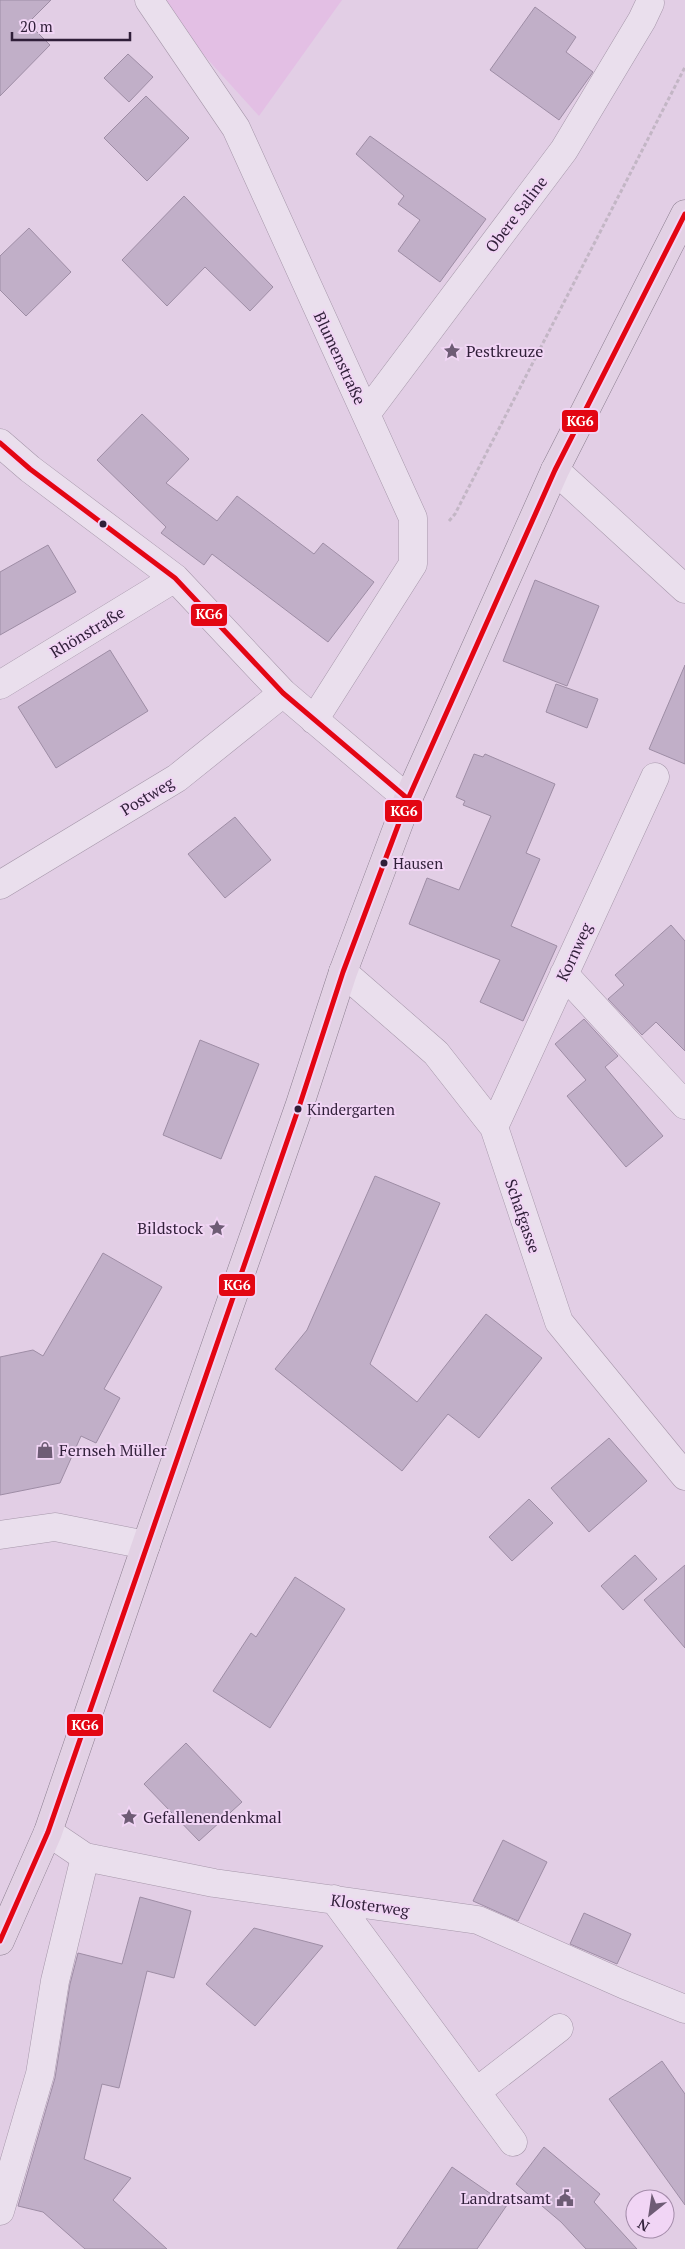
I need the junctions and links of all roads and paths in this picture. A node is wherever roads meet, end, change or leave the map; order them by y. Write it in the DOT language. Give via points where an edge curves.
graph roads {
  1 [pos="149,0"];
  2 [pos="650,3"];
  3 [pos="685,67"];
  4 [pos="685,214"];
  5 [pos="366,414"];
  6 [pos="0,443"];
  7 [pos="555,470"];
  8 [pos="414,564"];
  9 [pos="175,578"];
  10 [pos="685,589"];
  11 [pos="0,685"];
  12 [pos="282,693"];
  13 [pos="314,720"];
  14 [pos="655,777"];
  15 [pos="408,799"];
  16 [pos="0,885"];
  17 [pos="343,972"];
  18 [pos="564,974"];
  19 [pos="685,1105"];
  20 [pos="494,1127"];
  21 [pos="685,1476"];
  22 [pos="0,1535"];
  23 [pos="146,1545"];
  24 [pos="48,1832"];
  25 [pos="85,1857"];
  26 [pos="334,1899"];
  27 [pos="0,1941"];
  28 [pos="685,2009"];
  29 [pos="559,2028"];
  30 [pos="476,2092"];
  31 [pos="513,2142"];
  32 [pos="0,2211"];
  1 -- 5 [label="street, Blumenstraße" via="236,128"];
  2 -- 5 [label="street, Obere Saline" via="564,150"];
  3 -- 8 [label="path" via="455,514"];
  4 -- 7 [label="main road"];
  5 -- 8 [label="street, Blumenstraße" via="414,518"];
  6 -- 9 [label="street"];
  7 -- 10 [label="street"];
  7 -- 15 [label="main road"];
  8 -- 13 [label="street"];
  9 -- 11 [label="street, Rhönstraße"];
  9 -- 12 [label="street"];
  12 -- 13 [label="street"];
  12 -- 16 [label="street, Postweg" via="177,778"];
  13 -- 15 [label="street"];
  14 -- 18 [label="street, Kornweg"];
  15 -- 17 [label="main road"];
  17 -- 20 [label="street, Schafgasse" via="436,1053"];
  17 -- 23 [label="main road"];
  18 -- 19 [label="street"];
  18 -- 20 [label="street, Kornweg"];
  20 -- 21 [label="street, Schafgasse" via="559,1322"];
  22 -- 23 [label="street" via="55,1527"];
  23 -- 24 [label="main road"];
  24 -- 25 [label="street, Klosterweg"];
  24 -- 27 [label="main road"];
  25 -- 26 [label="street, Klosterweg" via="214,1883"];
  25 -- 32 [label="street" via="55,1981 40,2074"];
  26 -- 28 [label="street, Klosterweg" via="478,1920"];
  26 -- 30 [label="street"];
  29 -- 30 [label="street"];
  30 -- 31 [label="street"];
}
